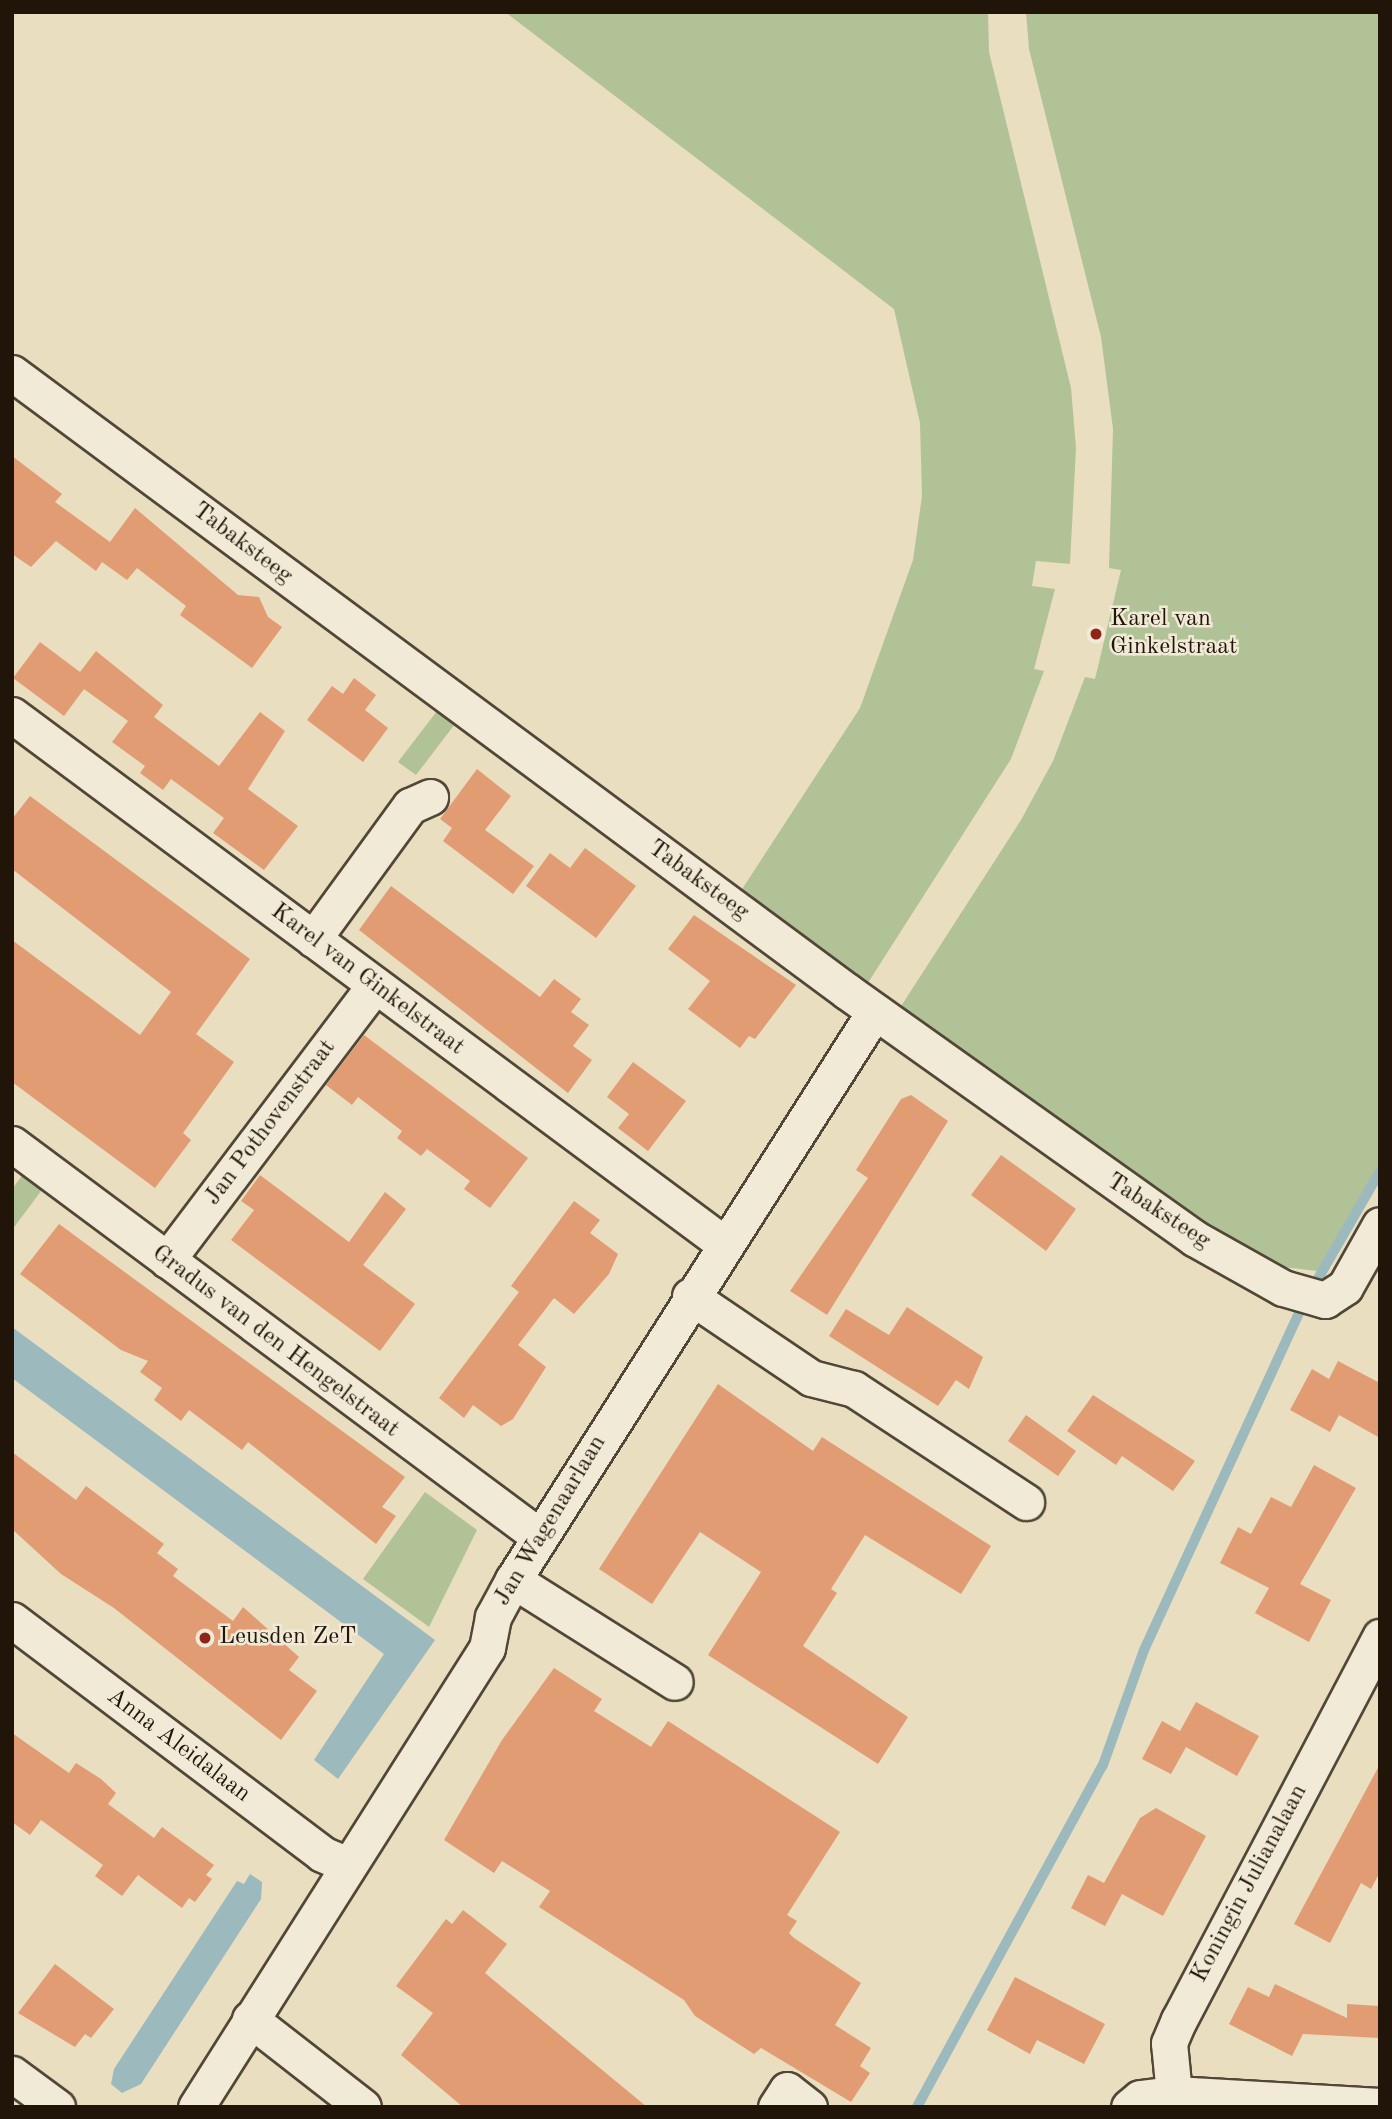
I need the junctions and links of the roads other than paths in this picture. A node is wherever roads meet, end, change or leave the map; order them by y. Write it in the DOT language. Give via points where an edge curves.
graph roads {
  1 [pos="12,373"];
  2 [pos="12,715"];
  3 [pos="430,797"];
  4 [pos="313,939"];
  5 [pos="375,985"];
  6 [pos="875,1011"];
  7 [pos="12,1144"];
  8 [pos="1380,1225"];
  9 [pos="723,1243"];
  10 [pos="167,1261"];
  11 [pos="690,1296"];
  12 [pos="1026,1502"];
  13 [pos="540,1537"];
  14 [pos="513,1580"];
  15 [pos="12,1620"];
  16 [pos="1377,1645"];
  17 [pos="676,1682"];
  18 [pos="348,1865"];
  19 [pos="250,2019"];
  20 [pos="1174,2094"];
  21 [pos="1380,2106"];
  22 [pos="197,2107"];
  23 [pos="363,2107"];
  24 [pos="776,2107"];
  25 [pos="809,2107"];
  26 [pos="1129,2107"];
  1 -- 6 [label="street, Tabaksteeg"];
  2 -- 4 [label="street, Karel van Ginkelstraat"];
  3 -- 4 [label="street" via="410,806"];
  4 -- 5 [label="street, Karel van Ginkelstraat"];
  5 -- 9 [label="street, Karel van Ginkelstraat"];
  5 -- 10 [label="street, Jan Pothovenstraat"];
  6 -- 8 [label="street, Tabaksteeg" via="1137,1200 1283,1288 1307,1298 1334,1297"];
  6 -- 9 [label="street, Jan Wagenaarlaan"];
  7 -- 10 [label="street, Gradus van den Hengelstraat"];
  9 -- 11 [label="street, Jan Wagenaarlaan"];
  10 -- 13 [label="street, Gradus van den Hengelstraat"];
  11 -- 12 [label="street" via="811,1378 854,1389"];
  11 -- 13 [label="street, Jan Wagenaarlaan"];
  13 -- 14 [label="street, Jan Wagenaarlaan"];
  14 -- 17 [label="street"];
  14 -- 18 [label="street, Jan Wagenaarlaan" via="493,1617 487,1648"];
  15 -- 18 [label="street, Anna Aleidalaan" via="322,1854"];
  16 -- 20 [label="street, Koningin Julianalaan" via="1179,2020 1169,2043"];
  18 -- 19 [label="street, Jan Wagenaarlaan"];
  19 -- 22 [label="street, Jan Wagenaarlaan"];
  19 -- 23 [label="street"];
  20 -- 21 [label="street"];
  20 -- 26 [label="street" via="1139,2098"];
  24 -- 25 [label="street" via="787,2090"];
}
